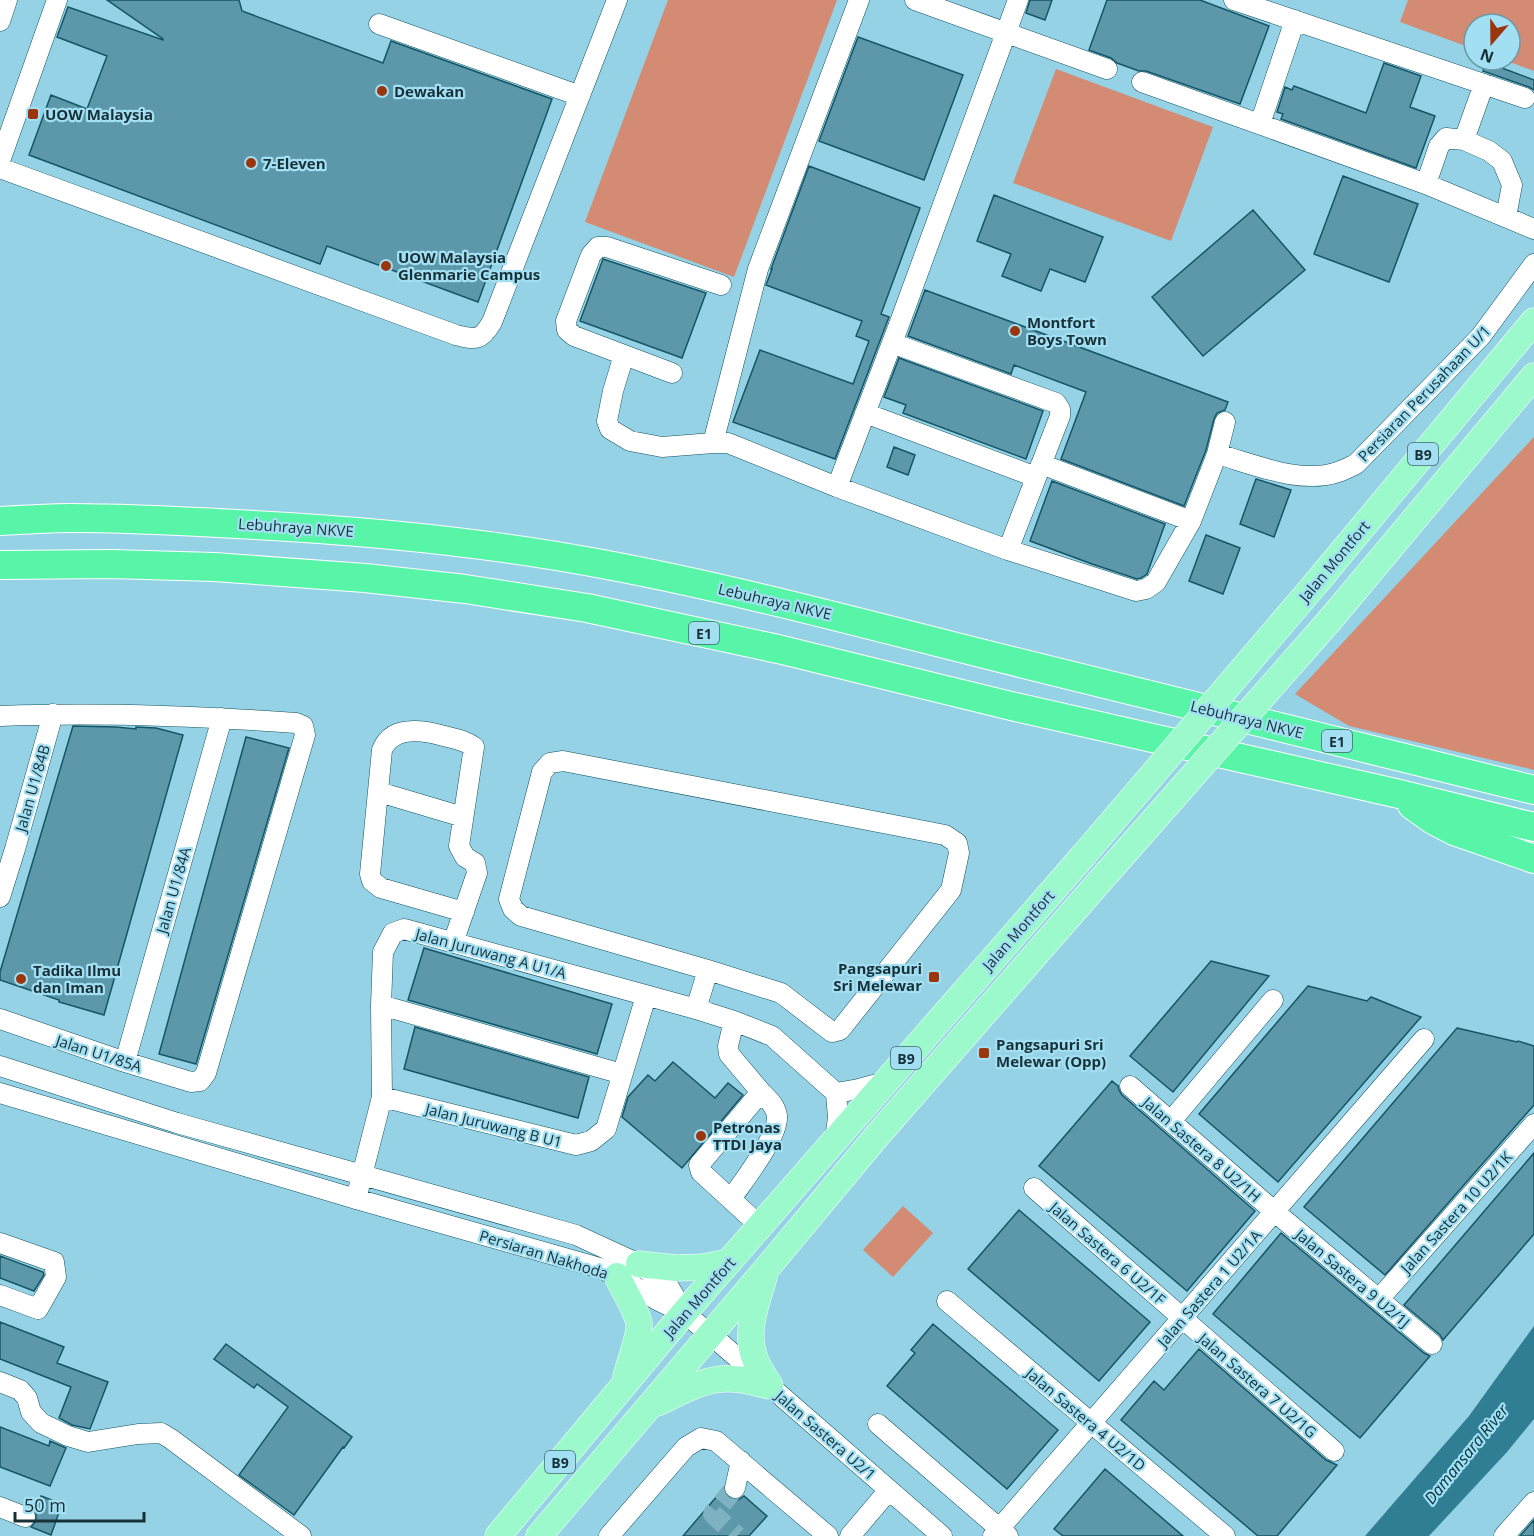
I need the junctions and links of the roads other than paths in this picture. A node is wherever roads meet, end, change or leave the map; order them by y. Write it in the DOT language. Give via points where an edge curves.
graph roads {
  1 [pos="8,0"];
  2 [pos="57,0"];
  3 [pos="617,0"];
  4 [pos="859,0"];
  5 [pos="915,0"];
  6 [pos="1018,0"];
  7 [pos="1234,0"];
  8 [pos="1295,20"];
  9 [pos="0,21"];
  10 [pos="379,24"];
  11 [pos="1007,32"];
  12 [pos="1107,69"];
  13 [pos="1142,82"];
  14 [pos="1484,84"];
  15 [pos="580,96"];
  16 [pos="1525,98"];
  17 [pos="1260,124"];
  18 [pos="1464,140"];
  19 [pos="0,161"];
  20 [pos="0,168"];
  21 [pos="1426,184"];
  22 [pos="1506,217"];
  23 [pos="1534,229"];
  24 [pos="1534,264"];
  25 [pos="721,285"];
  26 [pos="1534,321"];
  27 [pos="892,343"];
  28 [pos="624,354"];
  29 [pos="672,373"];
  30 [pos="1534,376"];
  31 [pos="865,413"];
  32 [pos="1225,422"];
  33 [pos="713,443"];
  34 [pos="1217,454"];
  35 [pos="1039,470"];
  36 [pos="837,487"];
  37 [pos="0,521"];
  38 [pos="1191,521"];
  39 [pos="1008,550"];
  40 [pos="0,565"];
  41 [pos="53,714"];
  42 [pos="0,716"];
  43 [pos="222,718"];
  44 [pos="1526,783"];
  45 [pos="379,792"];
  46 [pos="1395,793"];
  47 [pos="463,817"];
  48 [pos="1534,827"];
  49 [pos="1534,859"];
  50 [pos="0,897"];
  51 [pos="464,912"];
  52 [pos="453,943"];
  53 [pos="708,970"];
  54 [pos="646,996"];
  55 [pos="1273,1000"];
  56 [pos="381,1005"];
  57 [pos="696,1009"];
  58 [pos="0,1019"];
  59 [pos="734,1021"];
  60 [pos="1424,1039"];
  61 [pos="125,1062"];
  62 [pos="0,1066"];
  63 [pos="622,1074"];
  64 [pos="885,1082"];
  65 [pos="1130,1086"];
  66 [pos="761,1092"];
  67 [pos="836,1093"];
  68 [pos="0,1094"];
  69 [pos="382,1097"];
  70 [pos="1171,1121"];
  71 [pos="1534,1124"];
  72 [pos="835,1139"];
  73 [pos="363,1175"];
  74 [pos="1034,1188"];
  75 [pos="356,1199"];
  76 [pos="731,1199"];
  77 [pos="1275,1212"];
  78 [pos="760,1226"];
  79 [pos="0,1243"];
  80 [pos="729,1262"];
  81 [pos="767,1268"];
  82 [pos="628,1270"];
  83 [pos="0,1295"];
  84 [pos="1378,1299"];
  85 [pos="947,1301"];
  86 [pos="684,1313"];
  87 [pos="1182,1318"];
  88 [pos="711,1334"];
  89 [pos="1432,1344"];
  90 [pos="0,1382"];
  91 [pos="770,1386"];
  92 [pos="622,1388"];
  93 [pos="648,1407"];
  94 [pos="1091,1423"];
  95 [pos="878,1424"];
  96 [pos="1335,1451"];
  97 [pos="741,1461"];
  98 [pos="735,1488"];
  99 [pos="889,1490"];
  100 [pos="1534,1502"];
  101 [pos="0,1507"];
  102 [pos="25,1517"];
  103 [pos="614,1534"];
  104 [pos="1000,1534"];
  105 [pos="301,1536"];
  106 [pos="498,1536"];
  107 [pos="539,1536"];
  108 [pos="828,1536"];
  109 [pos="850,1536"];
  110 [pos="942,1536"];
  111 [pos="1225,1536"];
  112 [pos="1504,1536"];
  1 -- 9 [label="street"];
  2 -- 19 [label="street"];
  3 -- 15 [label="street"];
  4 -- 33 [label="street" via="758,269"];
  5 -- 11 [label="street"];
  6 -- 11 [label="street"];
  7 -- 8 [label="street"];
  8 -- 14 [label="street"];
  8 -- 17 [label="street"];
  10 -- 15 [label="street"];
  11 -- 12 [label="street"];
  11 -- 27 [label="street"];
  13 -- 17 [label="street"];
  14 -- 16 [label="street"];
  14 -- 18 [label="street"];
  15 -- 20 [label="street" via="492,322 487,332 472,339"];
  17 -- 21 [label="street"];
  18 -- 21 [label="street" via="1446,138 1439,146"];
  18 -- 22 [label="street" via="1502,161 1512,185"];
  21 -- 22 [label="street"];
  22 -- 23 [label="street"];
  24 -- 34 [label="street, Persiaran Perusahaan U/1" via="1481,336 1356,464 1337,473 1288,475"];
  25 -- 28 [label="street" via="598,247 591,255 570,310 567,330"];
  26 -- 64 [label="main road, Jalan Montfort / B9, bridge" via="1312,588"];
  27 -- 31 [label="street"];
  27 -- 35 [label="street" via="1056,403 1060,416"];
  28 -- 29 [label="street"];
  28 -- 33 [label="street" via="607,421 610,429 630,441 662,447"];
  30 -- 81 [label="main road, Jalan Montfort / B9, bridge" via="1330,620 876,1137"];
  31 -- 35 [label="street"];
  31 -- 36 [label="street"];
  32 -- 34 [label="street"];
  33 -- 36 [label="street" via="728,443"];
  34 -- 38 [label="street"];
  35 -- 38 [label="street"];
  35 -- 39 [label="street"];
  36 -- 39 [label="street"];
  37 -- 44 [label="highway, Lebuhraya NKVE / E1" via="69,518 301,527 488,545 603,564 843,617"];
  38 -- 39 [label="street" via="1156,582 1136,591"];
  40 -- 46 [label="highway, E1" via="214,567 414,582 528,598 778,649"];
  41 -- 42 [label="street"];
  41 -- 43 [label="street"];
  41 -- 50 [label="street, Jalan U1/84B"];
  43 -- 61 [label="street, Jalan U1/84A"];
  43 -- 61 [label="street, Jalan U1/85A" via="296,723 303,726 305,735 206,1073 200,1081 191,1082"];
  45 -- 47 [label="street"];
  45 -- 47 [label="street" via="382,750 389,738 404,732 425,731 467,742 474,747"];
  45 -- 51 [label="street" via="372,881 381,888"];
  46 -- 48 [label="highway, E1"];
  46 -- 49 [label="highway" via="1447,827"];
  47 -- 51 [label="street" via="459,846 465,857 475,863 477,873"];
  51 -- 52 [label="street"];
  52 -- 54 [label="street, Jalan Juruwang A U1/A"];
  52 -- 56 [label="street, Jalan Juruwang A U1/A" via="404,929 393,933 383,952"];
  53 -- 53 [label="street" via="521,916 513,909 509,898 542,772 550,763 563,761 945,835 957,843 959,853 951,890 840,1030 832,1032 782,993"];
  53 -- 57 [label="street"];
  54 -- 57 [label="street, Jalan Juruwang A U1/A"];
  54 -- 63 [label="street, Jalan Juruwang B U1"];
  55 -- 70 [label="street"];
  56 -- 63 [label="street"];
  56 -- 69 [label="street, Jalan Juruwang A U1/A"];
  57 -- 59 [label="street, Jalan Juruwang A U1/A"];
  58 -- 61 [label="street, Jalan U1/85A"];
  59 -- 66 [label="street" via="729,1054"];
  59 -- 67 [label="street, Jalan Juruwang A U1/A" via="772,1036"];
  60 -- 77 [label="street, Jalan Sastera 1 U2/1A"];
  62 -- 73 [label="street, Persiaran Nakhoda" via="177,1123"];
  63 -- 69 [label="street, Jalan Juruwang B U1" via="606,1129 591,1141 576,1145"];
  64 -- 67 [label="street"];
  64 -- 72 [label="main road, Jalan Montfort / B9"];
  65 -- 70 [label="street, Jalan Sastera 8 U2/1H"];
  66 -- 76 [label="street" via="777,1114 776,1125 772,1138"];
  66 -- 76 [label="street" via="699,1165 701,1172"];
  67 -- 72 [label="street"];
  68 -- 75 [label="street, Persiaran Nakhoda"];
  69 -- 73 [label="street, Jalan Juruwang A U1/A"];
  70 -- 77 [label="street, Jalan Sastera 8 U2/1H"];
  71 -- 84 [label="street, Jalan Sastera 10 U2/1K"];
  72 -- 78 [label="main road, Jalan Montfort / B9"];
  73 -- 75 [label="street, Jalan Juruwang A U1/A"];
  73 -- 82 [label="street, Persiaran Nakhoda" via="576,1235"];
  74 -- 87 [label="street, Jalan Sastera 6 U2/1F"];
  75 -- 82 [label="street, Persiaran Nakhoda" via="600,1268"];
  76 -- 78 [label="street"];
  77 -- 84 [label="street, Jalan Sastera 9 U2/1J"];
  77 -- 87 [label="street, Jalan Sastera 1 U2/1A"];
  78 -- 80 [label="main road, Jalan Montfort / B9"];
  79 -- 83 [label="street" via="54,1262 56,1276 38,1309"];
  80 -- 82 [label="main road"];
  80 -- 86 [label="main road, Jalan Montfort / B9"];
  81 -- 88 [label="main road, Jalan Montfort / B9"];
  81 -- 91 [label="main road" via="750,1327 754,1357"];
  82 -- 86 [label="street, Persiaran Nakhoda" via="657,1300"];
  82 -- 92 [label="main road" via="631,1304 639,1325"];
  84 -- 89 [label="street, Jalan Sastera 9 U2/1J"];
  85 -- 94 [label="street, Jalan Sastera 4 U2/1D"];
  86 -- 88 [label="street, Persiaran Nakhoda"];
  86 -- 92 [label="main road, Jalan Montfort / B9"];
  87 -- 94 [label="street, Jalan Sastera 1 U2/1A"];
  87 -- 96 [label="street, Jalan Sastera 7 U2/1G"];
  88 -- 91 [label="street, Jalan Sastera U2/1"];
  88 -- 93 [label="main road, Jalan Montfort / B9"];
  90 -- 105 [label="street" via="20,1389 41,1423 68,1436 88,1442 161,1433"];
  91 -- 93 [label="main road" via="716,1380"];
  91 -- 99 [label="street, Jalan Sastera U2/1"];
  92 -- 106 [label="main road, Jalan Montfort / B9"];
  93 -- 107 [label="main road, Jalan Montfort / B9"];
  94 -- 104 [label="street, Jalan Sastera 1 U2/1A"];
  94 -- 111 [label="street, Jalan Sastera 4 U2/1D"];
  95 -- 104 [label="street"];
  97 -- 98 [label="street"];
  97 -- 103 [label="street" via="716,1441 701,1438 686,1447"];
  97 -- 108 [label="street"];
  99 -- 109 [label="street"];
  99 -- 110 [label="street, Jalan Sastera U2/1"];
  100 -- 112 [label="street"];
  101 -- 102 [label="street"];
}
